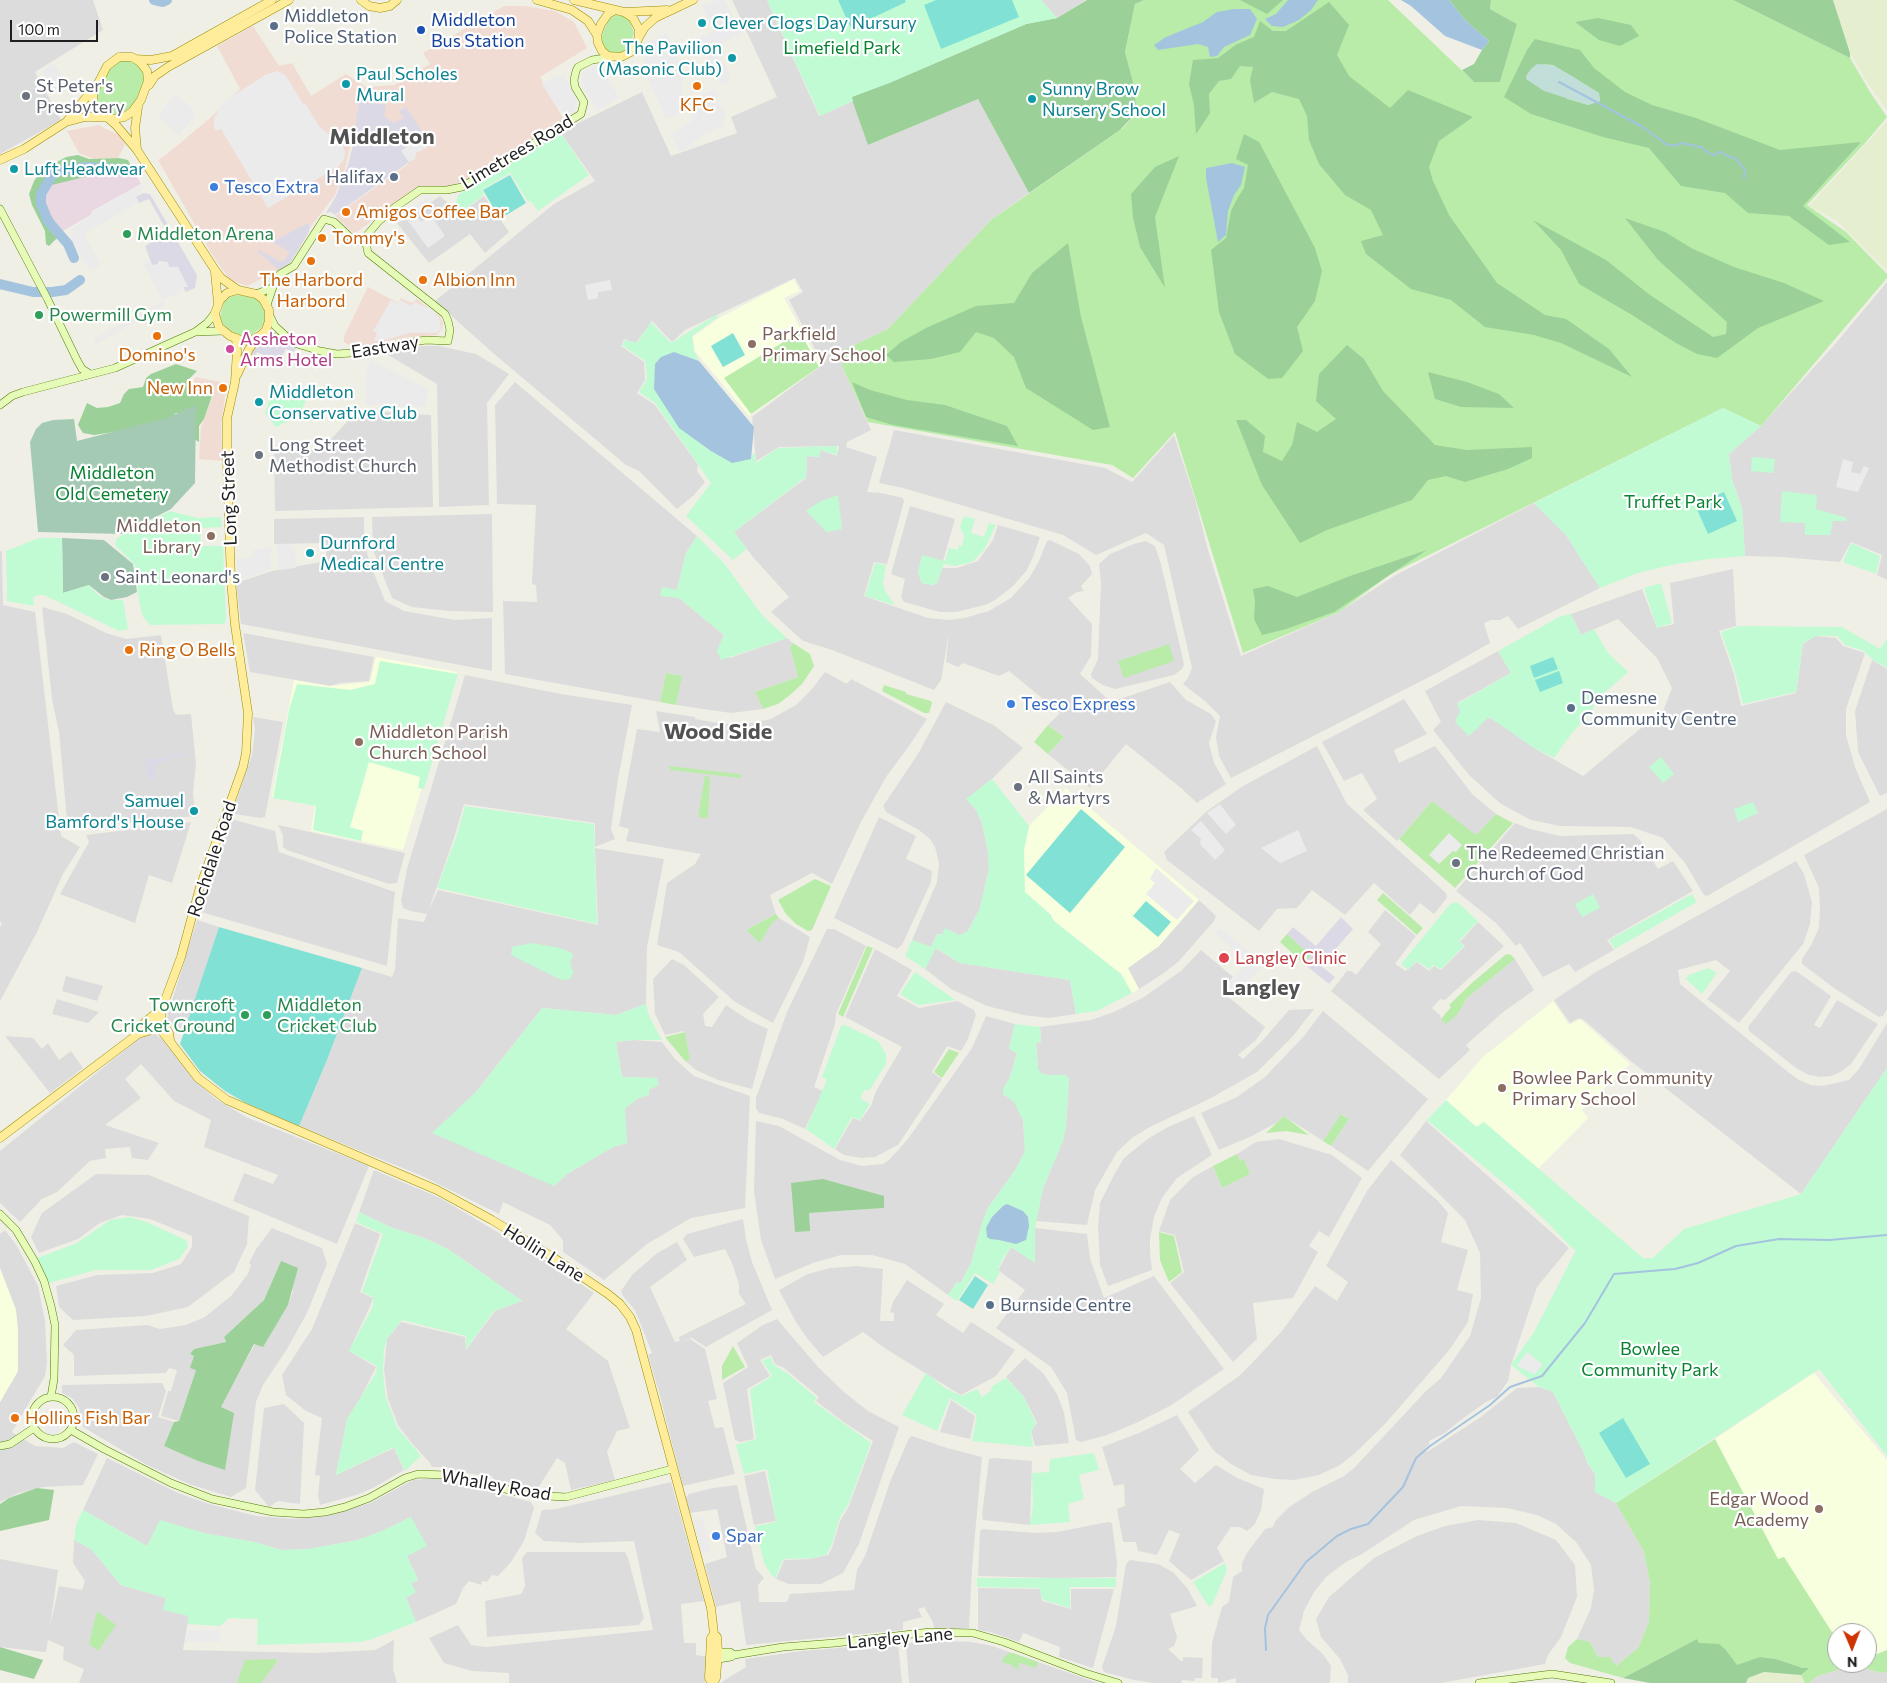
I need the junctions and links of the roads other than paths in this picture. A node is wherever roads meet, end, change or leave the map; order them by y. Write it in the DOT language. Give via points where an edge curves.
graph roads {
  1 [pos="272,0"];
  2 [pos="289,0"];
  3 [pos="361,0"];
  4 [pos="536,0"];
  5 [pos="574,0"];
  6 [pos="693,0"];
  7 [pos="397,1"];
  8 [pos="674,8"];
  9 [pos="615,10"];
  10 [pos="624,12"];
  11 [pos="639,37"];
  12 [pos="597,39"];
  13 [pos="612,57"];
  14 [pos="135,59"];
  15 [pos="592,60"];
  16 [pos="94,88"];
  17 [pos="146,89"];
  18 [pos="141,100"];
  19 [pos="107,118"];
  20 [pos="66,122"];
  21 [pos="138,150"];
  22 [pos="0,160"];
  23 [pos="0,209"];
  24 [pos="366,243"];
  25 [pos="214,270"];
  26 [pos="272,288"];
  27 [pos="238,290"];
  28 [pos="256,294"];
  29 [pos="267,305"];
  30 [pos="216,309"];
  31 [pos="270,316"];
  32 [pos="223,331"];
  33 [pos="195,332"];
  34 [pos="259,336"];
  35 [pos="236,338"];
  36 [pos="293,342"];
  37 [pos="90,374"];
  38 [pos="235,382"];
  39 [pos="0,405"];
  40 [pos="247,705"];
  41 [pos="157,1017"];
  42 [pos="0,1138"];
  43 [pos="0,1214"];
  44 [pos="51,1397"];
  45 [pos="34,1428"];
  46 [pos="71,1430"];
  47 [pos="0,1446"];
  48 [pos="672,1469"];
  49 [pos="716,1655"];
  50 [pos="713,1683"];
  51 [pos="1118,1683"];
  52 [pos="1478,1683"];
  53 [pos="1612,1683"];
  1 -- 14 [label="main road" via="172,56"];
  2 -- 17 [label="main road" via="168,66"];
  3 -- 7 [label="main road" via="380,8"];
  4 -- 12 [label="main road" via="572,10 588,22"];
  5 -- 9 [label="main road"];
  6 -- 8 [label="main road"];
  8 -- 10 [label="main road"];
  8 -- 11 [label="main road" via="650,22"];
  9 -- 10 [label="main road"];
  9 -- 12 [label="main road" via="605,18"];
  10 -- 11 [label="main road" via="636,22"];
  11 -- 13 [label="main road" via="630,53"];
  12 -- 13 [label="main road" via="602,50"];
  12 -- 15 [label="street, Limetrees Road" via="597,52"];
  13 -- 15 [label="street"];
  14 -- 16 [label="main road" via="124,56 111,61"];
  14 -- 17 [label="main road" via="147,71"];
  15 -- 24 [label="street, Limetrees Road" via="578,67 574,76 584,102 581,114 466,185 447,190 420,190 379,221 368,234"];
  16 -- 19 [label="main road" via="93,102 97,111"];
  16 -- 20 [label="main road"];
  17 -- 18 [label="main road"];
  18 -- 19 [label="main road" via="128,115 119,119"];
  18 -- 21 [label="main road" via="135,119"];
  19 -- 20 [label="main road" via="85,117"];
  19 -- 21 [label="main road"];
  20 -- 22 [label="main road"];
  21 -- 25 [label="main road"];
  23 -- 37 [label="street" via="77,360"];
  24 -- 26 [label="street" via="353,240 334,222 324,219 294,266 280,274"];
  24 -- 36 [label="street, Eastway" via="368,253 445,314 450,330 448,341 426,340 338,354"];
  25 -- 27 [label="main road"];
  25 -- 30 [label="main road" via="218,287"];
  26 -- 28 [label="street"];
  26 -- 29 [label="street"];
  27 -- 28 [label="main road"];
  27 -- 30 [label="main road" via="227,293"];
  28 -- 29 [label="main road"];
  29 -- 31 [label="main road"];
  30 -- 32 [label="main road" via="217,323"];
  30 -- 33 [label="street" via="207,323"];
  31 -- 34 [label="main road" via="268,325"];
  31 -- 36 [label="street, Eastway" via="275,326"];
  32 -- 33 [label="street"];
  32 -- 35 [label="main road"];
  33 -- 37 [label="street" via="115,368"];
  34 -- 35 [label="main road" via="247,340"];
  34 -- 36 [label="street, Eastway"];
  34 -- 38 [label="main road, Long Street" via="249,349"];
  35 -- 38 [label="main road, Long Street"];
  37 -- 39 [label="street" via="12,396"];
  38 -- 40 [label="main road, Long Street" via="227,423 231,580"];
  40 -- 41 [label="main road, Rochdale Road" via="247,744 243,767 200,888 181,957"];
  41 -- 42 [label="main road" via="148,1031 138,1034"];
  41 -- 48 [label="main road, Hollin Lane" via="198,1078 227,1100 437,1190 492,1220 620,1304 636,1330"];
  43 -- 44 [label="street" via="16,1230 35,1262 51,1306 55,1325"];
  44 -- 45 [label="street" via="38,1402 34,1408 31,1420"];
  44 -- 46 [label="street" via="58,1397 69,1404 74,1417"];
  45 -- 46 [label="street" via="42,1437 55,1440"];
  45 -- 47 [label="street" via="10,1444"];
  46 -- 48 [label="street, Whalley Road" via="171,1482 212,1499 273,1512 304,1514 345,1507 418,1474 446,1475 518,1492 566,1497"];
  48 -- 49 [label="main road, Hollin Lane" via="711,1608 717,1637"];
  49 -- 50 [label="main road, Hollin Lane"];
  49 -- 51 [label="street, Langley Lane" via="930,1632 973,1633"];
  52 -- 53 [label="street" via="1552,1674"];
}
